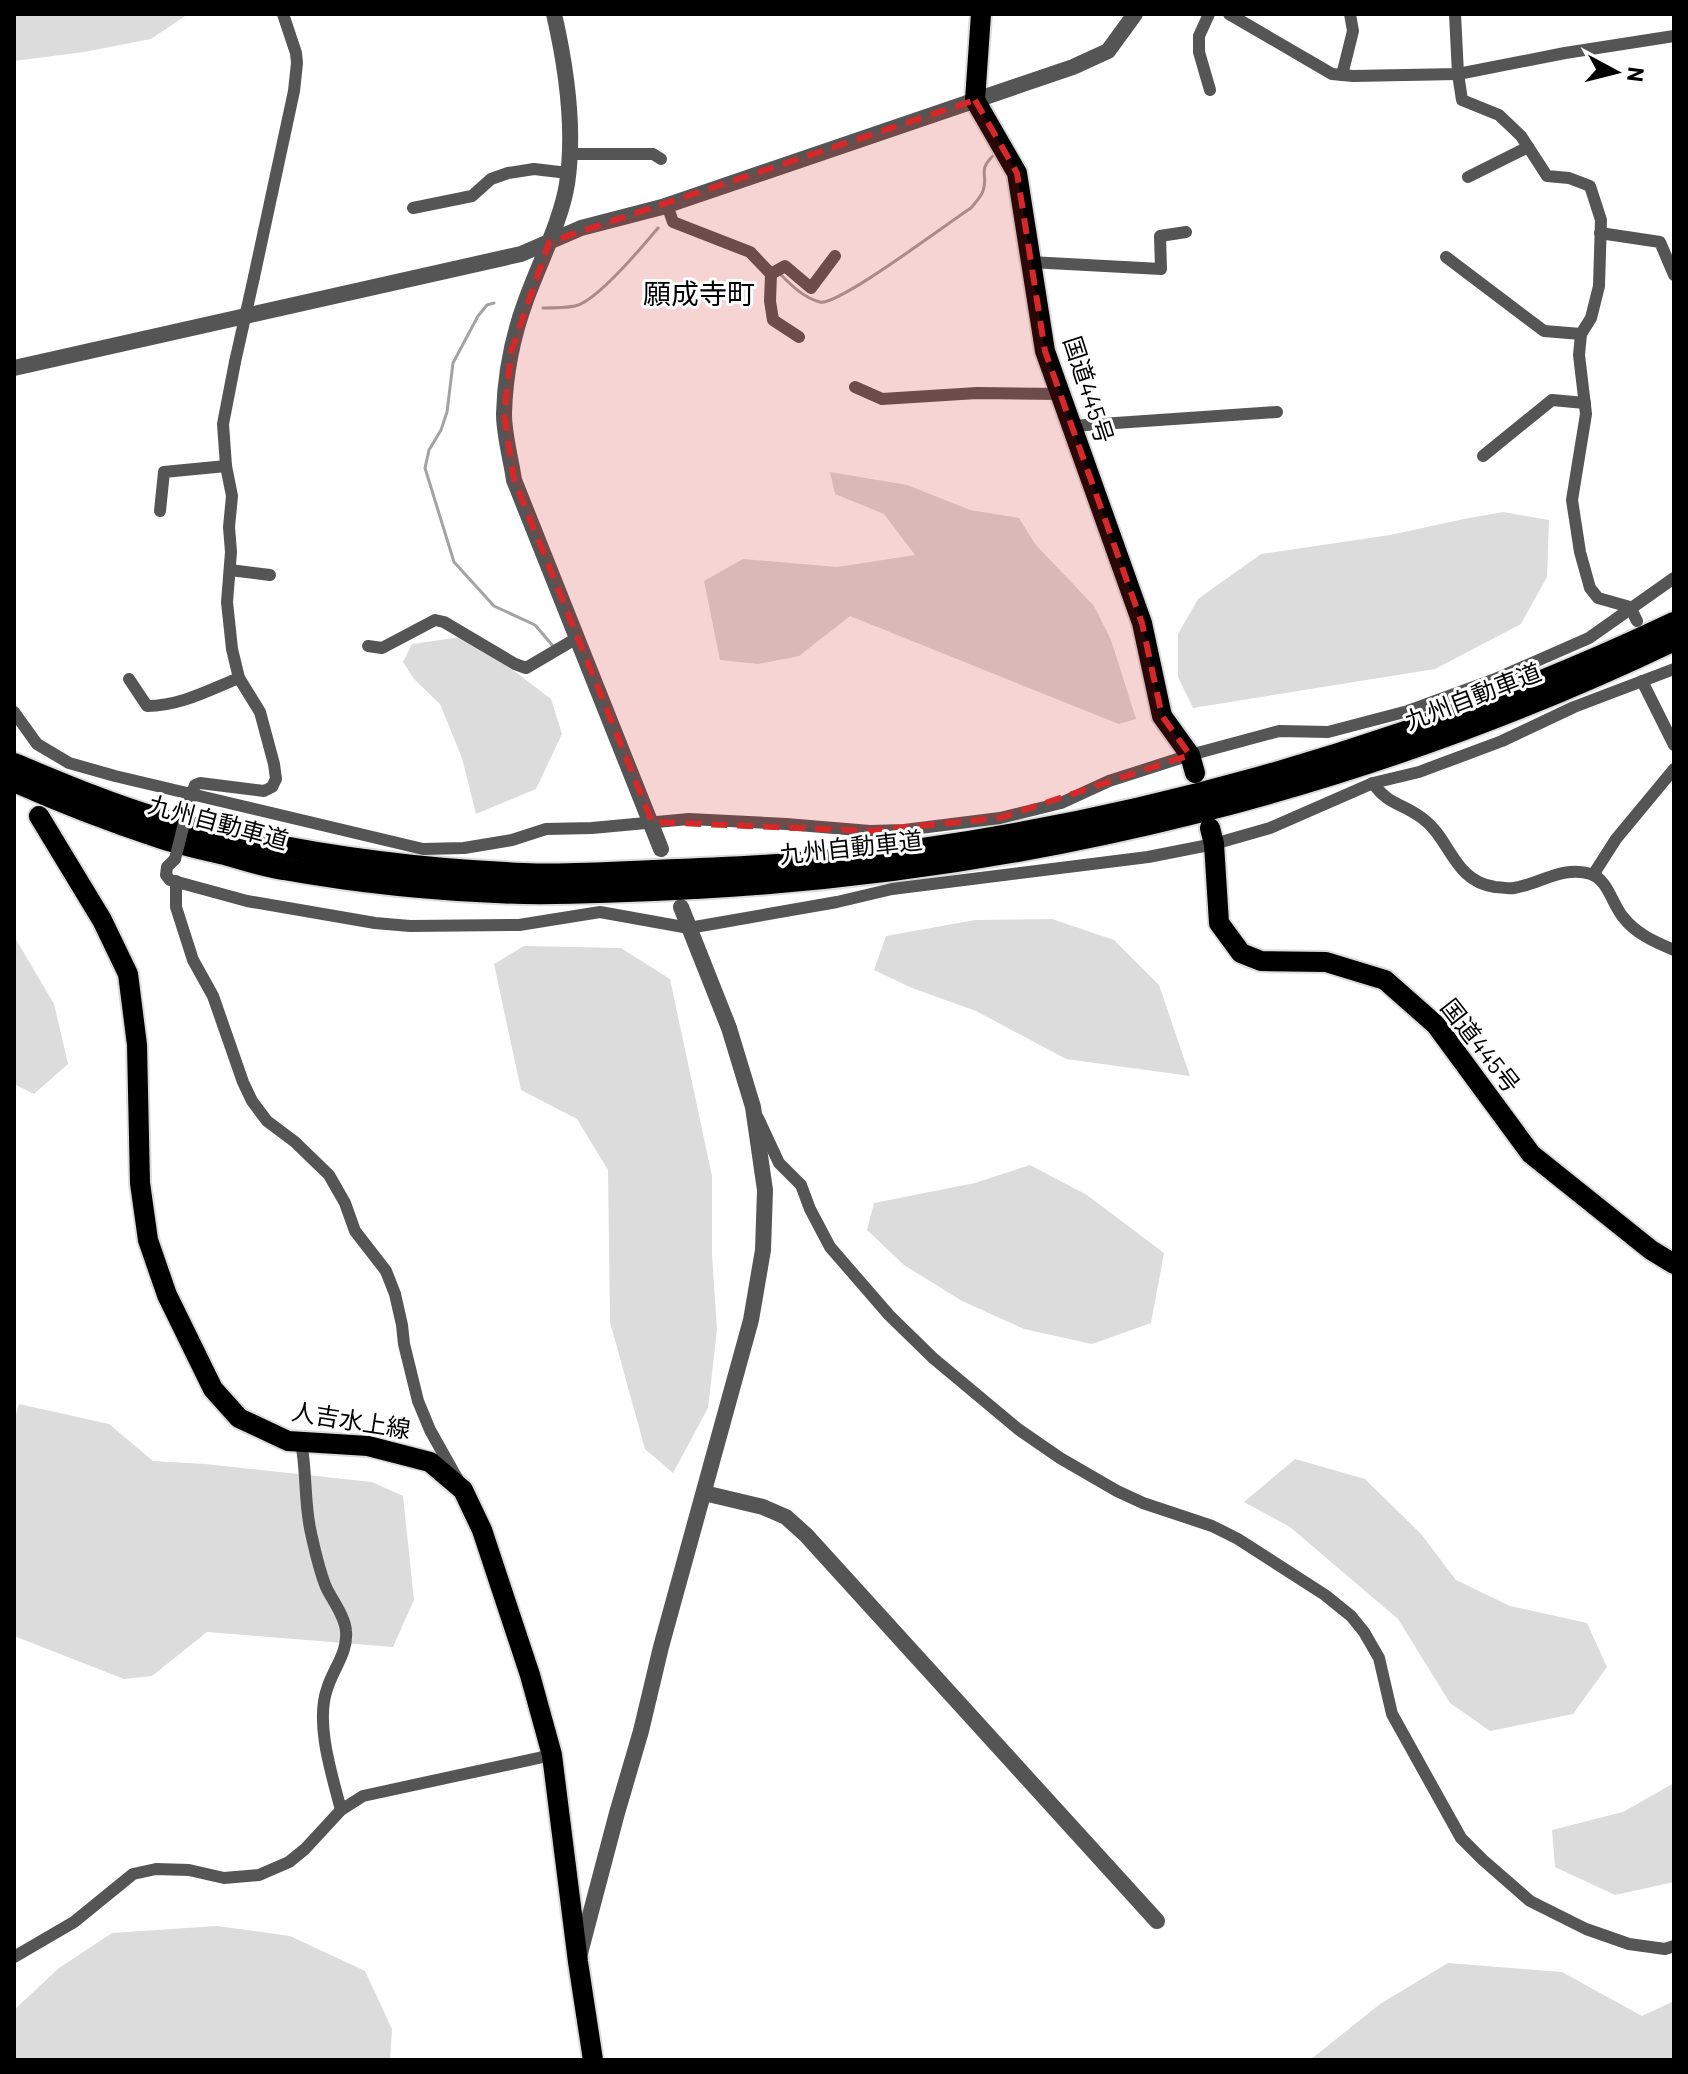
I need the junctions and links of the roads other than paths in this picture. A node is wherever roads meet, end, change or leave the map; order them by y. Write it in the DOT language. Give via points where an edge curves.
graph roads {
  1 [pos="283,14"];
  2 [pos="554,14"];
  3 [pos="981,14"];
  4 [pos="1135,14"];
  5 [pos="1209,14"];
  6 [pos="1229,14"];
  7 [pos="1350,14"];
  8 [pos="1455,14"];
  9 [pos="1674,36"];
  10 [pos="1458,74"];
  11 [pos="1342,75"];
  12 [pos="1210,90"];
  13 [pos="975,100"];
  14 [pos="1528,147"];
  15 [pos="570,154"];
  16 [pos="661,159"];
  17 [pos="568,173"];
  18 [pos="1468,177"];
  19 [pos="667,205"];
  20 [pos="413,208"];
  21 [pos="1186,232"];
  22 [pos="1600,233"];
  23 [pos="1674,241"];
  24 [pos="549,242"];
  25 [pos="1660,242"];
  26 [pos="835,256"];
  27 [pos="1446,257"];
  28 [pos="1030,262"];
  29 [pos="771,274"];
  30 [pos="1674,275"];
  31 [pos="1581,334"];
  32 [pos="799,337"];
  33 [pos="14,368"];
  34 [pos="855,387"];
  35 [pos="1061,394"];
  36 [pos="1585,403"];
  37 [pos="1277,412"];
  38 [pos="1072,426"];
  39 [pos="1483,456"];
  40 [pos="226,466"];
  41 [pos="160,511"];
  42 [pos="230,570"];
  43 [pos="270,575"];
  44 [pos="1674,578"];
  45 [pos="1630,607"];
  46 [pos="1637,621"];
  47 [pos="1674,623"];
  48 [pos="577,638"];
  49 [pos="1674,640"];
  50 [pos="368,646"];
  51 [pos="1664,668"];
  52 [pos="239,678"];
  53 [pos="129,679"];
  54 [pos="1642,681"];
  55 [pos="14,712"];
  56 [pos="1674,745"];
  57 [pos="14,764"];
  58 [pos="1193,764"];
  59 [pos="1674,769"];
  60 [pos="14,781"];
  61 [pos="1373,783"];
  62 [pos="190,799"];
  63 [pos="39,816"];
  64 [pos="652,822"];
  65 [pos="1212,836"];
  66 [pos="661,849"];
  67 [pos="1593,875"];
  68 [pos="176,881"];
  69 [pos="681,907"];
  70 [pos="689,928"];
  71 [pos="1674,950"];
  72 [pos="753,1107"];
  73 [pos="1674,1264"];
  74 [pos="301,1442"];
  75 [pos="463,1490"];
  76 [pos="704,1493"];
  77 [pos="552,1755"];
  78 [pos="341,1810"];
  79 [pos="1157,1921"];
  80 [pos="1674,1946"];
  81 [pos="14,1957"];
  82 [pos="578,1962"];
  83 [pos="593,2060"];
  1 -- 40 [label="street, bridge" via="296,53 294,91 223,424"];
  2 -- 15 [label="street"];
  3 -- 13 [label="main road"];
  4 -- 13 [label="street" via="1108,51"];
  5 -- 12 [label="street" via="1199,36 1199,52"];
  6 -- 11 [label="street"];
  7 -- 11 [label="street" via="1353,31"];
  8 -- 10 [label="street"];
  9 -- 10 [label="street"];
  10 -- 11 [label="street"];
  10 -- 14 [label="street" via="1462,100 1499,115"];
  13 -- 19 [label="street"];
  13 -- 28 [label="main road, 国道445号" via="1017,173"];
  14 -- 18 [label="street"];
  14 -- 22 [label="street" via="1547,176 1590,186"];
  15 -- 16 [label="street" via="653,154"];
  15 -- 17 [label="street"];
  17 -- 20 [label="street" via="508,173 491,179 472,196"];
  17 -- 24 [label="street"];
  19 -- 24 [label="street"];
  19 -- 29 [label="street" via="673,222 750,252"];
  21 -- 28 [label="street" via="1160,236 1161,269"];
  22 -- 25 [label="street"];
  22 -- 31 [label="street" via="1599,286"];
  23 -- 25 [label="street"];
  24 -- 33 [label="street" via="521,254"];
  24 -- 48 [label="street" via="511,352 504,415 514,480"];
  25 -- 30 [label="street"];
  26 -- 29 [label="street" via="811,288 785,266"];
  27 -- 31 [label="street" via="1544,331"];
  28 -- 35 [label="main road, 国道445号" via="1045,351"];
  29 -- 32 [label="street" via="773,320"];
  31 -- 36 [label="street"];
  34 -- 35 [label="street" via="882,399"];
  35 -- 38 [label="main road, 国道445号"];
  36 -- 39 [label="street" via="1552,400"];
  36 -- 45 [label="street" via="1572,500 1580,552 1598,598"];
  37 -- 38 [label="street"];
  38 -- 58 [label="main road, 国道445号" via="1142,623 1162,716"];
  40 -- 41 [label="street" via="164,472"];
  40 -- 42 [label="street" via="232,496"];
  42 -- 43 [label="street"];
  42 -- 52 [label="street" via="227,602"];
  44 -- 45 [label="street"];
  45 -- 46 [label="street"];
  45 -- 58 [label="street" via="1589,638 1408,711 1328,732 1279,731"];
  47 -- 57 [label="highway, 九州自動車道" via="1545,681 1398,736 1246,782 1072,822 825,861 527,874 369,862 162,821"];
  48 -- 50 [label="street" via="526,668 435,620 382,648"];
  48 -- 64 [label="street"];
  49 -- 60 [label="highway, 九州自動車道" via="1550,696 1314,781 1114,833 950,863 810,879 523,893 367,881 279,868 159,837"];
  51 -- 54 [label="street"];
  52 -- 53 [label="street" via="177,703 147,706"];
  52 -- 62 [label="street" via="260,712 274,784 264,791 200,783"];
  54 -- 56 [label="street"];
  54 -- 61 [label="street" via="1502,741"];
  55 -- 62 [label="street" via="37,744 69,763"];
  58 -- 64 [label="street" via="1109,781 1061,803 1000,818 904,830 689,819"];
  59 -- 67 [label="street"];
  61 -- 65 [label="street" via="1270,828"];
  61 -- 67 [label="street" via="1382,796 1424,819 1462,869 1484,885 1529,885 1566,871"];
  62 -- 64 [label="street" via="423,849 464,848 546,829"];
  62 -- 68 [label="street, bridge" via="175,859 167,867 167,878"];
  63 -- 74 [label="main road, 人吉水上線" via="128,974 137,1045 140,1183 148,1240 167,1295 213,1389 239,1418"];
  64 -- 66 [label="street"];
  65 -- 70 [label="street" via="1148,857 892,889"];
  65 -- 73 [label="main road, 国道445号" via="1219,923 1241,953 1261,961 1326,962 1385,980 1436,1025 1531,1154"];
  67 -- 71 [label="street" via="1633,928"];
  68 -- 70 [label="street" via="247,901 375,923 519,925 600,912"];
  68 -- 75 [label="street" via="176,907 193,960 213,996 252,1101 267,1121 329,1175 355,1231 386,1271 418,1401"];
  69 -- 70 [label="street"];
  70 -- 72 [label="street"];
  72 -- 76 [label="street" via="765,1190 763,1250 751,1320"];
  72 -- 80 [label="street" via="779,1163 801,1185 830,1247 933,1358 1060,1458 1143,1503 1238,1539 1351,1616 1379,1658 1392,1714 1461,1838 1483,1860 1530,1901 1586,1929 1629,1944"];
  74 -- 75 [label="main road, 人吉水上線" via="368,1446 430,1462"];
  74 -- 78 [label="street" via="310,1530 324,1583 346,1627 346,1645 327,1689 323,1724"];
  75 -- 77 [label="main road, 人吉水上線" via="492,1559"];
  76 -- 79 [label="street" via="763,1507 786,1517 806,1535"];
  76 -- 82 [label="street"];
  77 -- 78 [label="street" via="363,1796"];
  77 -- 82 [label="main road, 人吉水上線"];
  78 -- 81 [label="street" via="289,1862 259,1875 224,1878 156,1869 133,1874 74,1922"];
  82 -- 83 [label="main road, 人吉水上線"];
}
